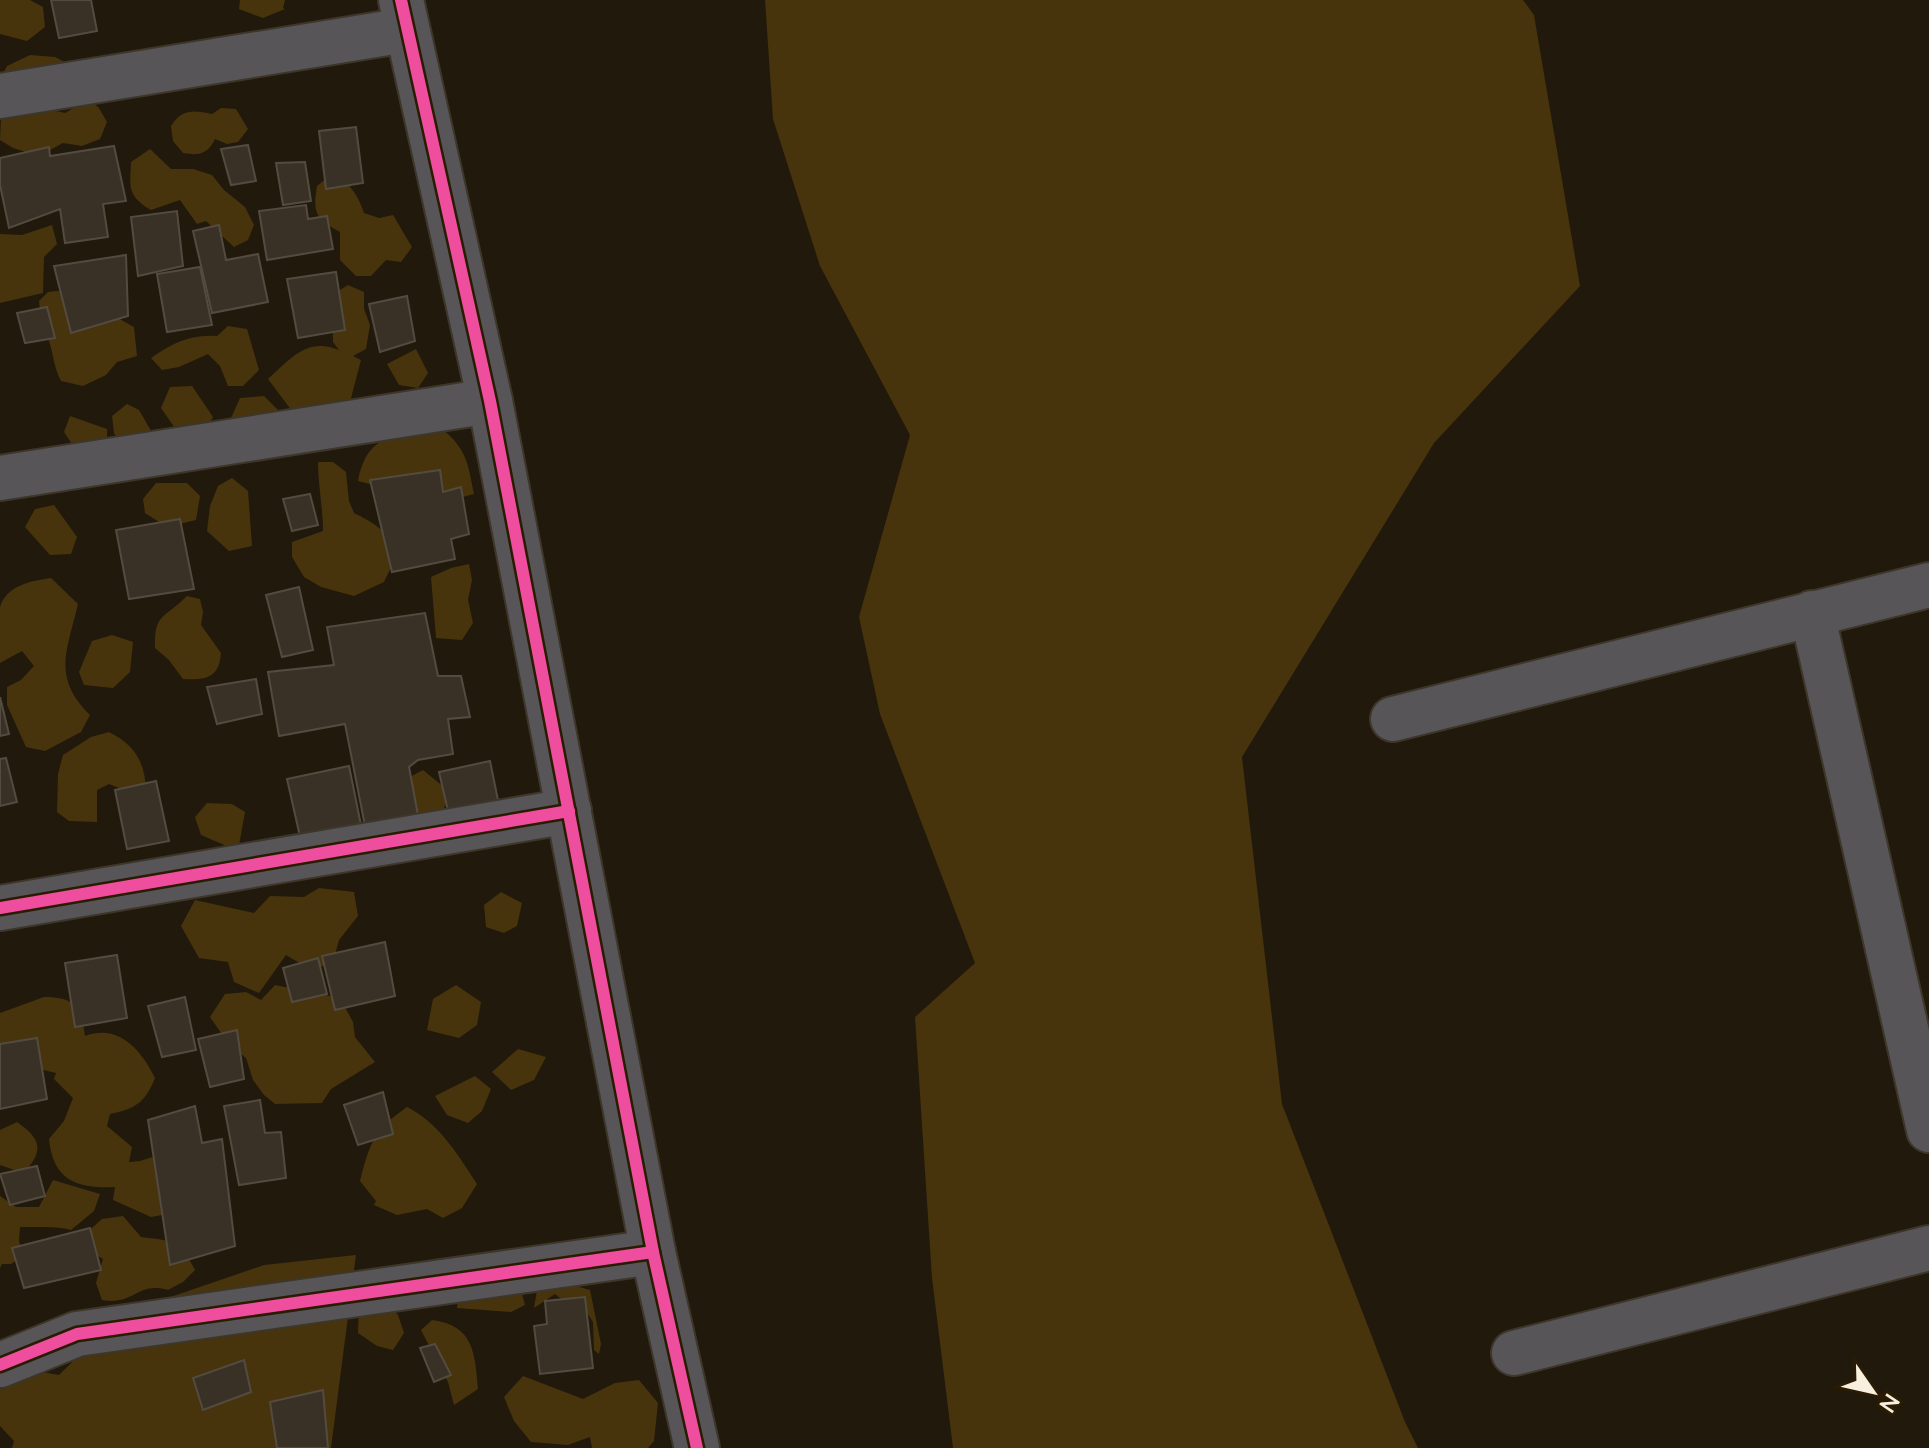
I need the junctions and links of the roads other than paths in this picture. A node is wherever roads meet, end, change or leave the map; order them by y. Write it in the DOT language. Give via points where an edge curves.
graph roads {
  1 [pos="403,15"];
  2 [pos="0,96"];
  3 [pos="490,401"];
  4 [pos="0,478"];
  5 [pos="1929,585"];
  6 [pos="1812,613"];
  7 [pos="1393,719"];
  8 [pos="569,811"];
  9 [pos="0,908"];
  10 [pos="1929,1130"];
  11 [pos="1929,1248"];
  12 [pos="653,1252"];
  13 [pos="1514,1353"];
  14 [pos="0,1365"];
  15 [pos="697,1448"];
  1 -- 2 [label="street"];
  1 -- 3 [label="street"];
  3 -- 4 [label="street"];
  3 -- 8 [label="street"];
  5 -- 6 [label="street"];
  6 -- 7 [label="street"];
  6 -- 10 [label="street"];
  8 -- 9 [label="street"];
  8 -- 12 [label="street"];
  11 -- 13 [label="street"];
  12 -- 14 [label="street" via="77,1334"];
  12 -- 15 [label="street"];
}
